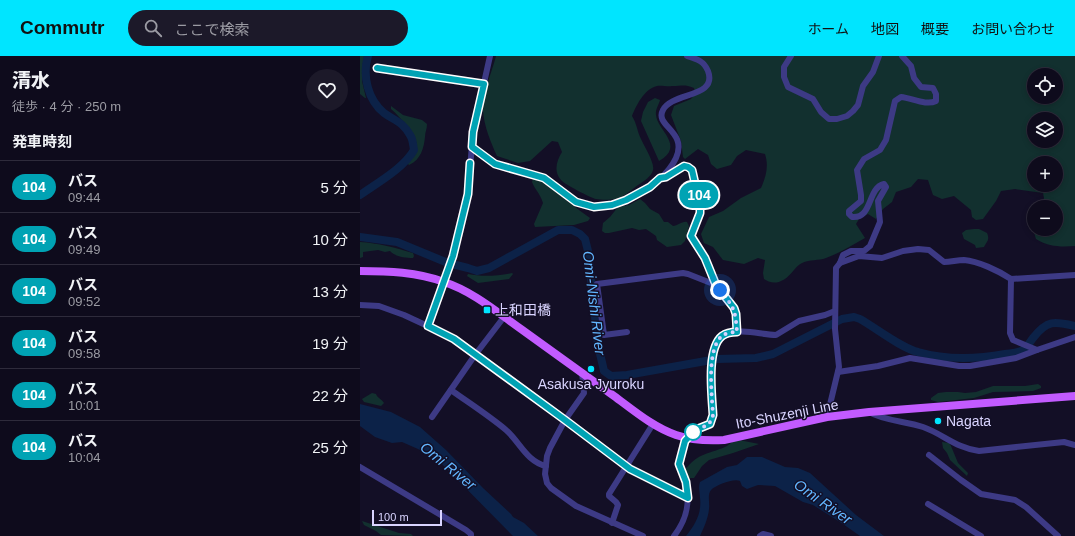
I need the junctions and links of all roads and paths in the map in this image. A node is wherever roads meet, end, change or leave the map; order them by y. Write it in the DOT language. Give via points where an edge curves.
graph roads {
  1 [pos="490,56"];
  2 [pos="687,56"];
  3 [pos="791,56"];
  4 [pos="879,56"];
  5 [pos="902,56"];
  6 [pos="377,68"];
  7 [pos="484,84"];
  8 [pos="472,147"];
  9 [pos="660,178"];
  10 [pos="840,263"];
  11 [pos="360,271"];
  12 [pos="1075,275"];
  13 [pos="1011,279"];
  14 [pos="444,282"];
  15 [pos="716,285"];
  16 [pos="360,305"];
  17 [pos="835,313"];
  18 [pos="504,317"];
  19 [pos="428,326"];
  20 [pos="627,332"];
  21 [pos="737,332"];
  22 [pos="1075,337"];
  23 [pos="1035,350"];
  24 [pos="475,355"];
  25 [pos="582,372"];
  26 [pos="838,372"];
  27 [pos="451,390"];
  28 [pos="1075,396"];
  29 [pos="869,412"];
  30 [pos="432,417"];
  31 [pos="827,417"];
  32 [pos="565,420"];
  33 [pos="653,424"];
  34 [pos="688,437"];
  35 [pos="1075,444"];
  36 [pos="929,455"];
  37 [pos="360,466"];
  38 [pos="546,466"];
  39 [pos="626,466"];
  40 [pos="688,498"];
  41 [pos="928,504"];
  42 [pos="612,523"];
  43 [pos="471,536"];
  44 [pos="643,536"];
  45 [pos="674,536"];
  46 [pos="760,536"];
  47 [pos="771,536"];
  48 [pos="981,536"];
  49 [pos="1058,536"];
  1 -- 7 [label="street"];
  2 -- 9 [label="street" via="704,63 709,74 709,82 701,91 670,102 662,111 661,117 678,140 679,149 672,164"];
  3 -- 4 [label="street" via="784,67 788,87 813,99 821,112 829,118 837,119 846,116 858,105 863,86 873,72"];
  5 -- 10 [label="street" via="911,66 920,87 933,88 936,101 924,103 901,97 895,101 886,140 880,150 864,159 857,170 861,202 849,211 854,218 864,212 878,186 884,184 885,189 878,201 879,227 868,249 847,252"];
  6 -- 7 [label="street"];
  7 -- 8 [label="street"];
  8 -- 9 [label="street" via="495,164 544,178 576,202 594,207 626,200 650,187"];
  8 -- 14 [label="street" via="468,194"];
  9 -- 15 [label="street" via="684,166 692,170 700,213 691,236 705,258"];
  10 -- 13 [label="street" via="859,256 882,258 924,249 944,262 972,261"];
  10 -- 17 [label="street" via="835,275"];
  11 -- 14 [label="main road, Ito-Shuzenji Line" via="402,272"];
  12 -- 13 [label="street"];
  13 -- 23 [label="street" via="1010,333 1014,340"];
  14 -- 18 [label="main road, Ito-Shuzenji Line" via="464,291"];
  14 -- 19 [label="street"];
  15 -- 20 [label="street" via="683,273 598,284 604,335"];
  15 -- 21 [label="street" via="734,308"];
  16 -- 19 [label="street" via="379,306"];
  17 -- 21 [label="street" via="799,321 776,336"];
  17 -- 26 [label="street"];
  18 -- 24 [label="street"];
  18 -- 25 [label="main road, Ito-Shuzenji Line"];
  19 -- 24 [label="street" via="448,335"];
  21 -- 34 [label="street" via="723,336 713,353 712,421"];
  22 -- 23 [label="street"];
  23 -- 26 [label="street" via="1016,358 970,366 910,358"];
  24 -- 27 [label="street"];
  24 -- 32 [label="street"];
  25 -- 32 [label="street" via="584,393"];
  25 -- 33 [label="main road, Ito-Shuzenji Line"];
  26 -- 31 [label="street"];
  27 -- 30 [label="street"];
  27 -- 38 [label="street" via="513,436 530,458"];
  28 -- 29 [label="main road, Ito-Shuzenji Line"];
  29 -- 31 [label="main road, Ito-Shuzenji Line"];
  29 -- 35 [label="street" via="923,427 968,450 1064,442"];
  31 -- 34 [label="main road, Ito-Shuzenji Line" via="724,440 707,441"];
  32 -- 38 [label="street" via="550,448"];
  32 -- 39 [label="street"];
  33 -- 34 [label="main road, Ito-Shuzenji Line" via="678,436"];
  33 -- 39 [label="street"];
  34 -- 40 [label="street" via="679,464 686,482"];
  36 -- 49 [label="street" via="981,494 1015,500 1026,506"];
  37 -- 43 [label="street" via="466,530"];
  38 -- 42 [label="street" via="545,479 548,486 576,506"];
  39 -- 40 [label="street"];
  39 -- 42 [label="street" via="609,494 618,506"];
  40 -- 45 [label="street" via="687,512"];
  41 -- 48 [label="street"];
  42 -- 44 [label="street"];
  46 -- 47 [label="street"];
}
